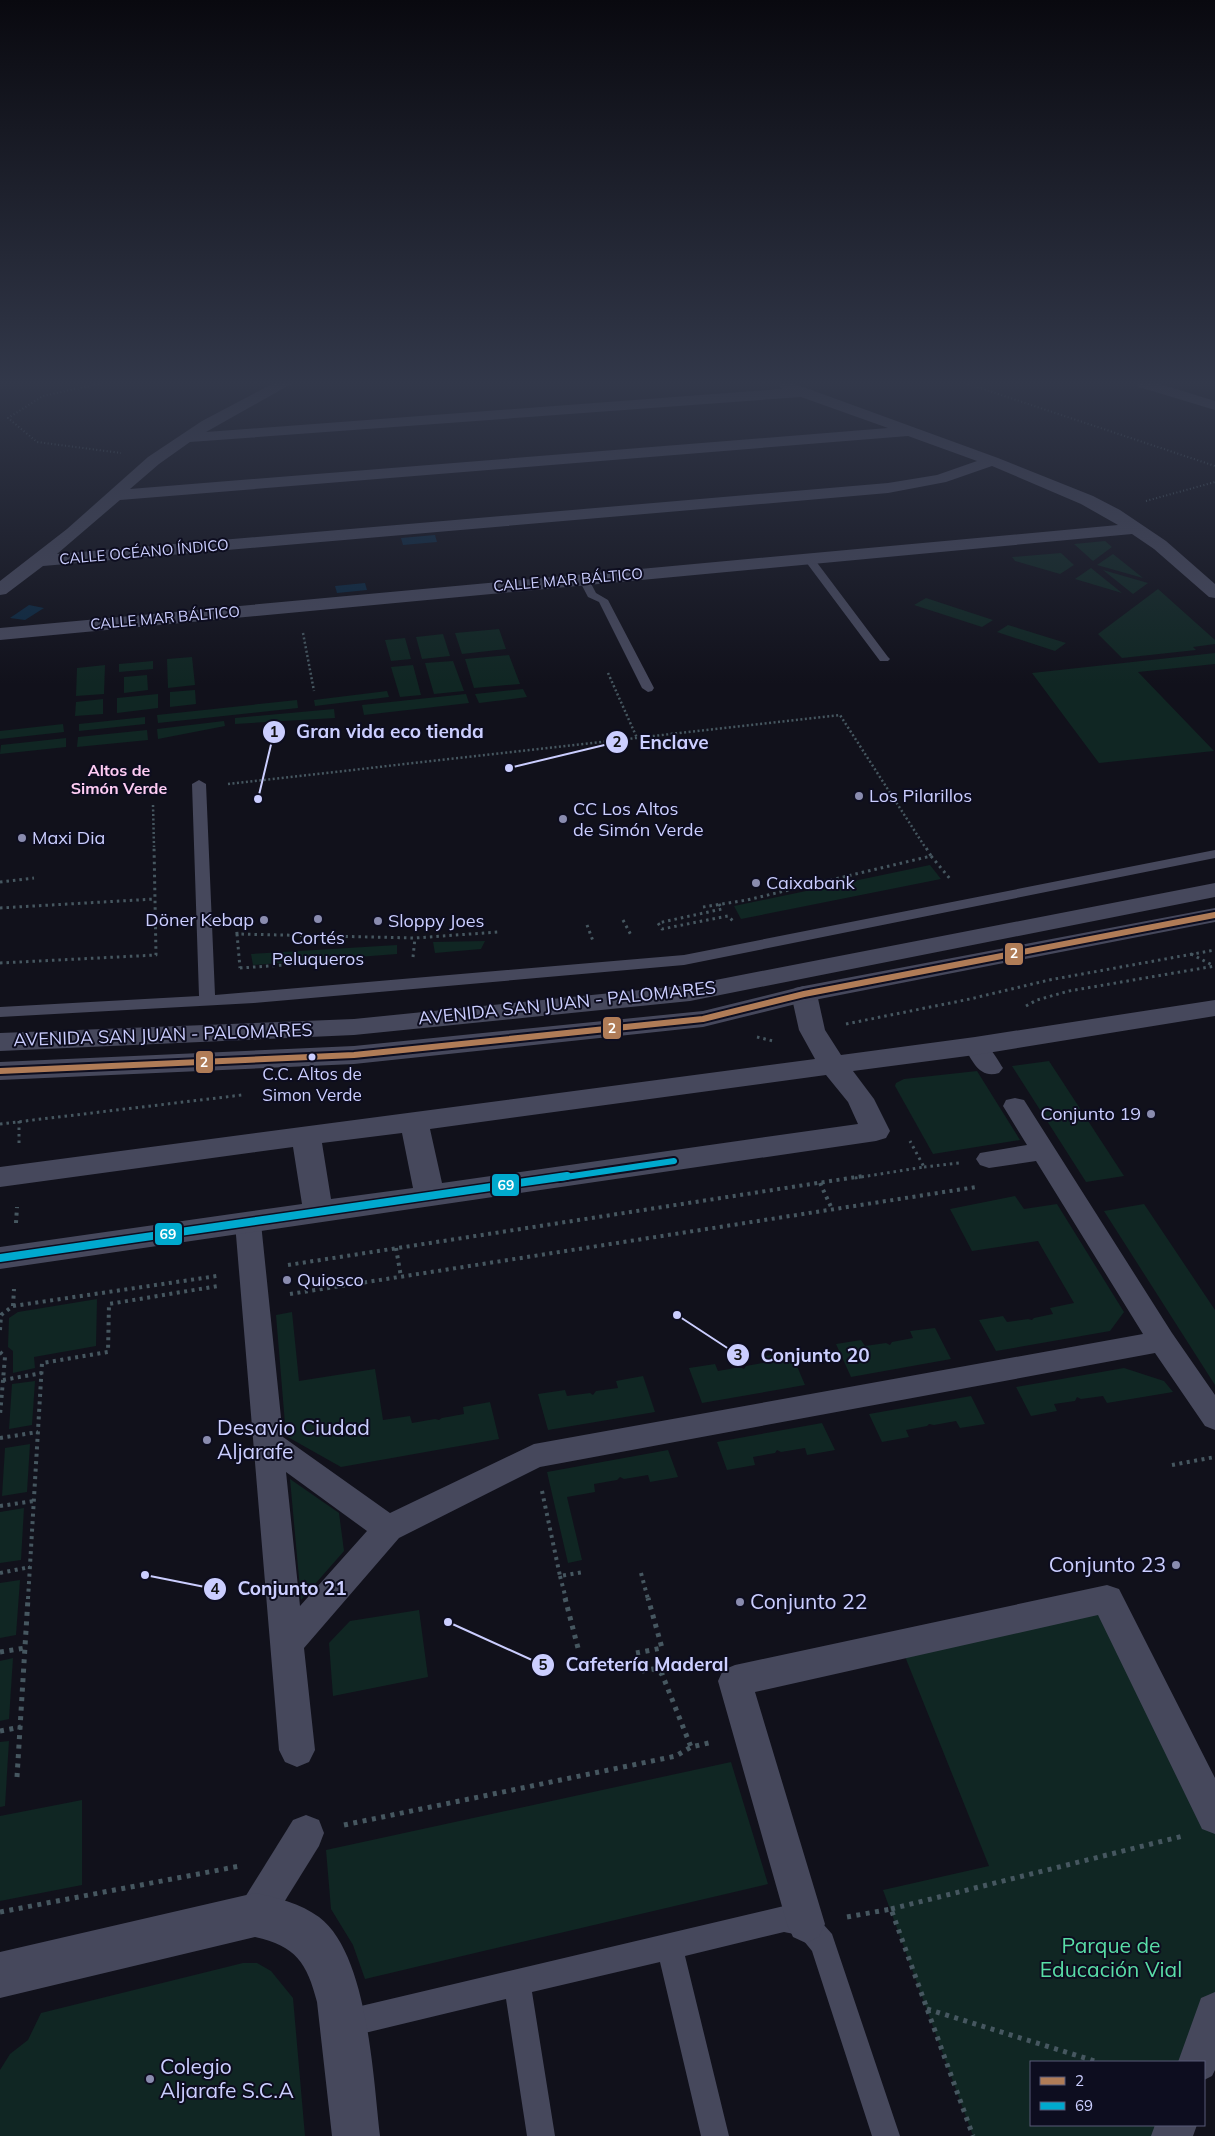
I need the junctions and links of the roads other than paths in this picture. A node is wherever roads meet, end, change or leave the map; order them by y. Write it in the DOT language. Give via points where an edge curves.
graph roads {
  1 [pos="126,484"];
  2 [pos="256,484"];
  3 [pos="913,484"];
  4 [pos="1047,484"];
  5 [pos="115,495"];
  6 [pos="1136,528"];
  7 [pos="808,558"];
  8 [pos="40,561"];
  9 [pos="583,578"];
  10 [pos="0,590"];
  11 [pos="1215,594"];
  12 [pos="0,634"];
  13 [pos="884,659"];
  14 [pos="648,688"];
  15 [pos="199,784"];
  16 [pos="1215,854"];
  17 [pos="1215,890"];
  18 [pos="1215,915"];
  19 [pos="804,994"];
  20 [pos="206,1001"];
  21 [pos="1215,1008"];
  22 [pos="0,1012"];
  23 [pos="0,1042"];
  24 [pos="821,1045"];
  25 [pos="975,1046"];
  26 [pos="991,1068"];
  27 [pos="0,1071"];
  28 [pos="1015,1106"];
  29 [pos="414,1121"];
  30 [pos="306,1136"];
  31 [pos="1043,1151"];
  32 [pos="989,1159"];
  33 [pos="0,1178"];
  34 [pos="430,1196"];
  35 [pos="318,1212"];
  36 [pos="248,1223"];
  37 [pos="0,1258"];
  38 [pos="1162,1341"];
  39 [pos="1215,1418"];
  40 [pos="269,1443"];
  41 [pos="388,1529"];
  42 [pos="288,1642"];
  43 [pos="298,1750"];
  44 [pos="1215,1816"];
  45 [pos="299,1844"];
  46 [pos="801,1909"];
  47 [pos="254,1914"];
  48 [pos="670,1946"];
  49 [pos="0,1975"];
  50 [pos="517,1983"];
  51 [pos="1215,2012"];
  52 [pos="343,2024"];
  53 [pos="1198,2061"];
  54 [pos="356,2136"];
  55 [pos="541,2136"];
  56 [pos="715,2136"];
  57 [pos="886,2136"];
  1 -- 5 [label="street"];
  2 -- 5 [label="street"];
  3 -- 8 [label="street, CALLE OCÉANO ÍNDICO"];
  4 -- 6 [label="street" via="1087,500"];
  5 -- 8 [label="street"];
  6 -- 7 [label="street, CALLE MAR BÁLTICO"];
  6 -- 11 [label="street"];
  7 -- 9 [label="street, CALLE MAR BÁLTICO"];
  7 -- 13 [label="lane"];
  8 -- 10 [label="street"];
  9 -- 12 [label="street, CALLE MAR BÁLTICO"];
  9 -- 14 [label="lane" via="592,595 603,600"];
  15 -- 20 [label="lane"];
  16 -- 20 [label="lane" via="684,960"];
  17 -- 23 [label="street, AVENIDA SAN JUAN - PALOMARES" via="690,993 354,1027"];
  18 -- 19 [label="street, AVENIDA SAN JUAN - PALOMARES"];
  19 -- 24 [label="street"];
  19 -- 27 [label="street, AVENIDA SAN JUAN - PALOMARES" via="703,1019 354,1055"];
  20 -- 22 [label="lane"];
  21 -- 25 [label="street"];
  24 -- 25 [label="street"];
  24 -- 29 [label="street"];
  24 -- 34 [label="street" via="860,1099 876,1131"];
  25 -- 26 [label="street"];
  28 -- 31 [label="street"];
  29 -- 30 [label="street"];
  29 -- 34 [label="street"];
  30 -- 33 [label="street"];
  30 -- 35 [label="street"];
  31 -- 32 [label="street"];
  31 -- 38 [label="street"];
  34 -- 35 [label="street"];
  35 -- 36 [label="street"];
  36 -- 37 [label="street"];
  36 -- 40 [label="street"];
  38 -- 39 [label="street"];
  38 -- 41 [label="street" via="534,1456"];
  40 -- 41 [label="street"];
  40 -- 42 [label="street"];
  41 -- 42 [label="street"];
  42 -- 43 [label="street"];
  44 -- 46 [label="street" via="1107,1599 735,1681"];
  45 -- 47 [label="street"];
  46 -- 48 [label="lane" via="784,1919"];
  46 -- 57 [label="lane" via="823,1943"];
  47 -- 49 [label="street"];
  47 -- 52 [label="street" via="275,1918 300,1930 323,1953 334,1980"];
  48 -- 50 [label="lane"];
  48 -- 56 [label="lane"];
  50 -- 52 [label="lane"];
  50 -- 55 [label="lane"];
  51 -- 53 [label="street"];
  52 -- 54 [label="street"];
}
